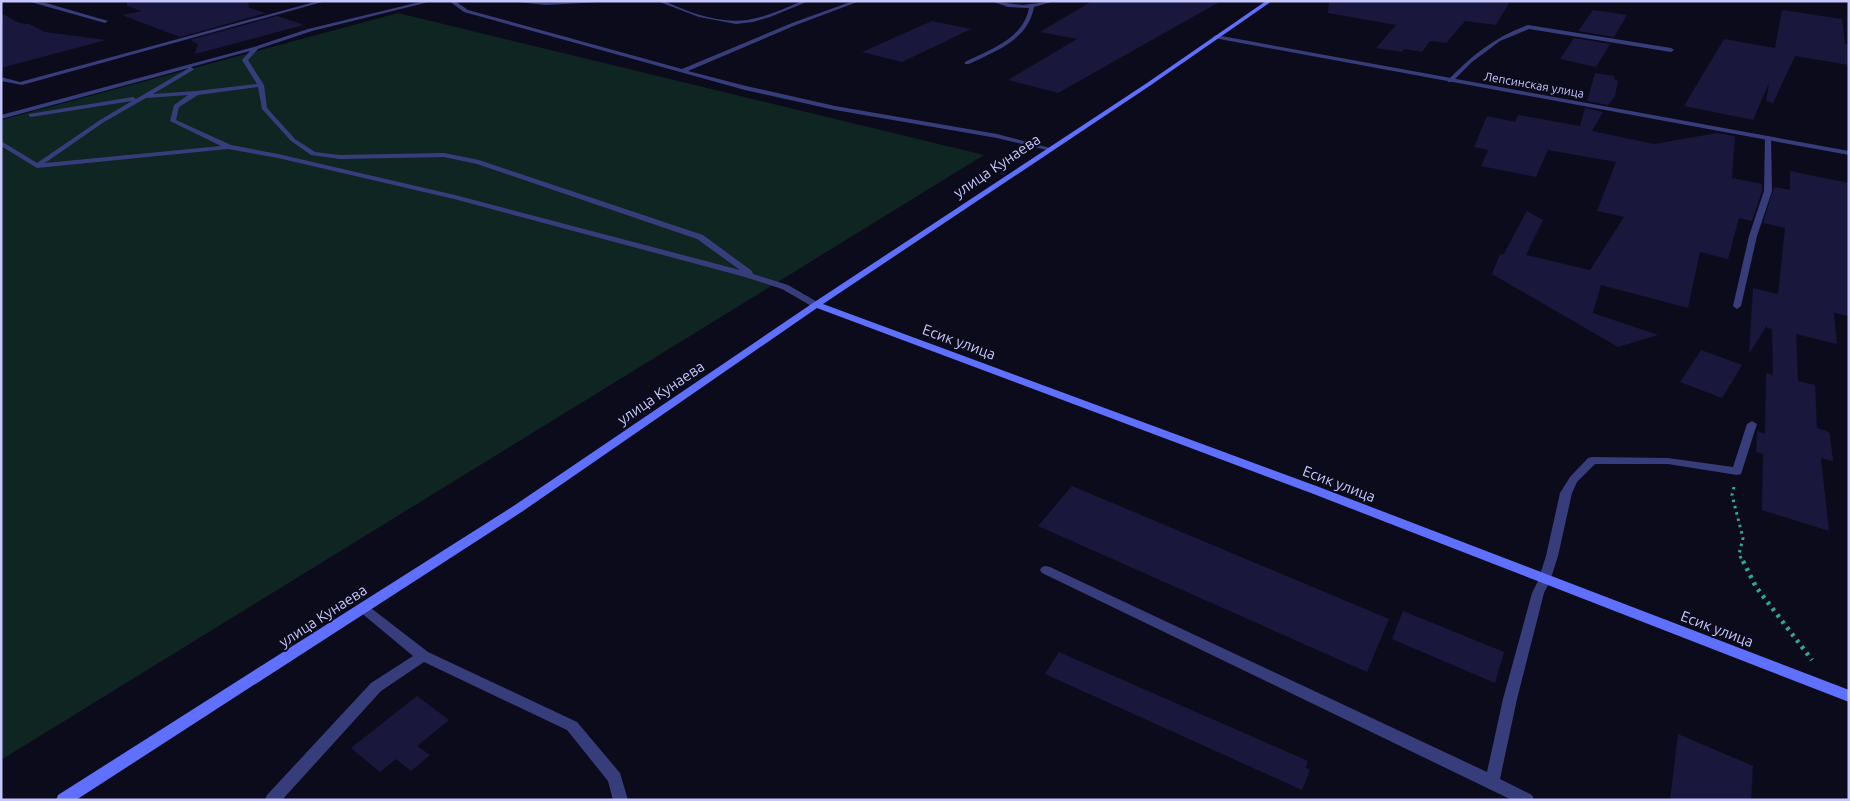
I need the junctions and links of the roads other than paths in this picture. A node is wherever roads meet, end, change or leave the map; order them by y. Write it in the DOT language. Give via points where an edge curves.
graph roads {
  1 [pos="29,1"];
  2 [pos="324,1"];
  3 [pos="432,1"];
  4 [pos="451,1"];
  5 [pos="510,1"];
  6 [pos="563,1"];
  7 [pos="617,1"];
  8 [pos="659,1"];
  9 [pos="808,1"];
  10 [pos="858,1"];
  11 [pos="993,1"];
  12 [pos="1053,1"];
  13 [pos="1270,1"];
  14 [pos="546,4"];
  15 [pos="1032,7"];
  16 [pos="105,21"];
  17 [pos="1216,37"];
  18 [pos="256,48"];
  19 [pos="1671,50"];
  20 [pos="206,61"];
  21 [pos="967,63"];
  22 [pos="682,71"];
  23 [pos="1,79"];
  24 [pos="1450,81"];
  25 [pos="261,85"];
  26 [pos="196,92"];
  27 [pos="140,98"];
  28 [pos="1,118"];
  29 [pos="1768,138"];
  30 [pos="1,143"];
  31 [pos="229,147"];
  32 [pos="1051,149"];
  33 [pos="1849,153"];
  34 [pos="37,166"];
  35 [pos="753,277"];
  36 [pos="816,305"];
  37 [pos="1738,306"];
  38 [pos="1752,424"];
  39 [pos="1046,570"];
  40 [pos="1546,580"];
  41 [pos="363,608"];
  42 [pos="424,656"];
  43 [pos="1849,696"];
  44 [pos="1492,782"];
  45 [pos="63,800"];
  46 [pos="272,800"];
  47 [pos="621,800"];
  48 [pos="1528,800"];
  1 -- 16 [label="street"];
  2 -- 23 [label="street" via="20,84"];
  3 -- 18 [label="street" via="310,30"];
  4 -- 22 [label="street" via="466,11"];
  5 -- 14 [label="street"];
  6 -- 14 [label="street"];
  7 -- 14 [label="street"];
  8 -- 9 [label="street" via="726,22 744,23"];
  10 -- 22 [label="street"];
  11 -- 15 [label="street"];
  12 -- 15 [label="street"];
  13 -- 17 [label="main road, улица Кунаева"];
  15 -- 21 [label="street" via="1031,18 1021,33"];
  17 -- 24 [label="street, Лепсинская улица"];
  17 -- 32 [label="main road, улица Кунаева"];
  18 -- 20 [label="street"];
  18 -- 25 [label="street" via="245,60"];
  19 -- 24 [label="street" via="1528,26 1498,40"];
  20 -- 27 [label="street"];
  20 -- 28 [label="street"];
  22 -- 32 [label="street" via="835,108 998,136"];
  24 -- 29 [label="street, Лепсинская улица"];
  25 -- 26 [label="street"];
  25 -- 35 [label="street" via="264,108 293,140 313,154 340,157 444,155 479,162 700,237"];
  26 -- 27 [label="street"];
  26 -- 31 [label="street" via="176,106 173,121"];
  27 -- 28 [label="street"];
  27 -- 34 [label="street"];
  29 -- 33 [label="street, Лепсинская улица"];
  29 -- 37 [label="street" via="1768,191 1753,236"];
  30 -- 34 [label="street"];
  31 -- 34 [label="street"];
  31 -- 35 [label="street" via="455,197"];
  32 -- 36 [label="main road, улица Кунаева"];
  35 -- 36 [label="street" via="785,287"];
  36 -- 40 [label="main road, Есик улица"];
  36 -- 41 [label="main road, улица Кунаева" via="519,508"];
  38 -- 40 [label="street" via="1737,471 1668,461 1592,460 1566,491"];
  39 -- 44 [label="street"];
  40 -- 43 [label="main road, Есик улица"];
  40 -- 44 [label="street" via="1538,593"];
  41 -- 42 [label="street"];
  41 -- 45 [label="main road, улица Кунаева"];
  42 -- 46 [label="street" via="376,688"];
  42 -- 47 [label="street" via="572,726 615,778"];
  44 -- 48 [label="street"];
}
